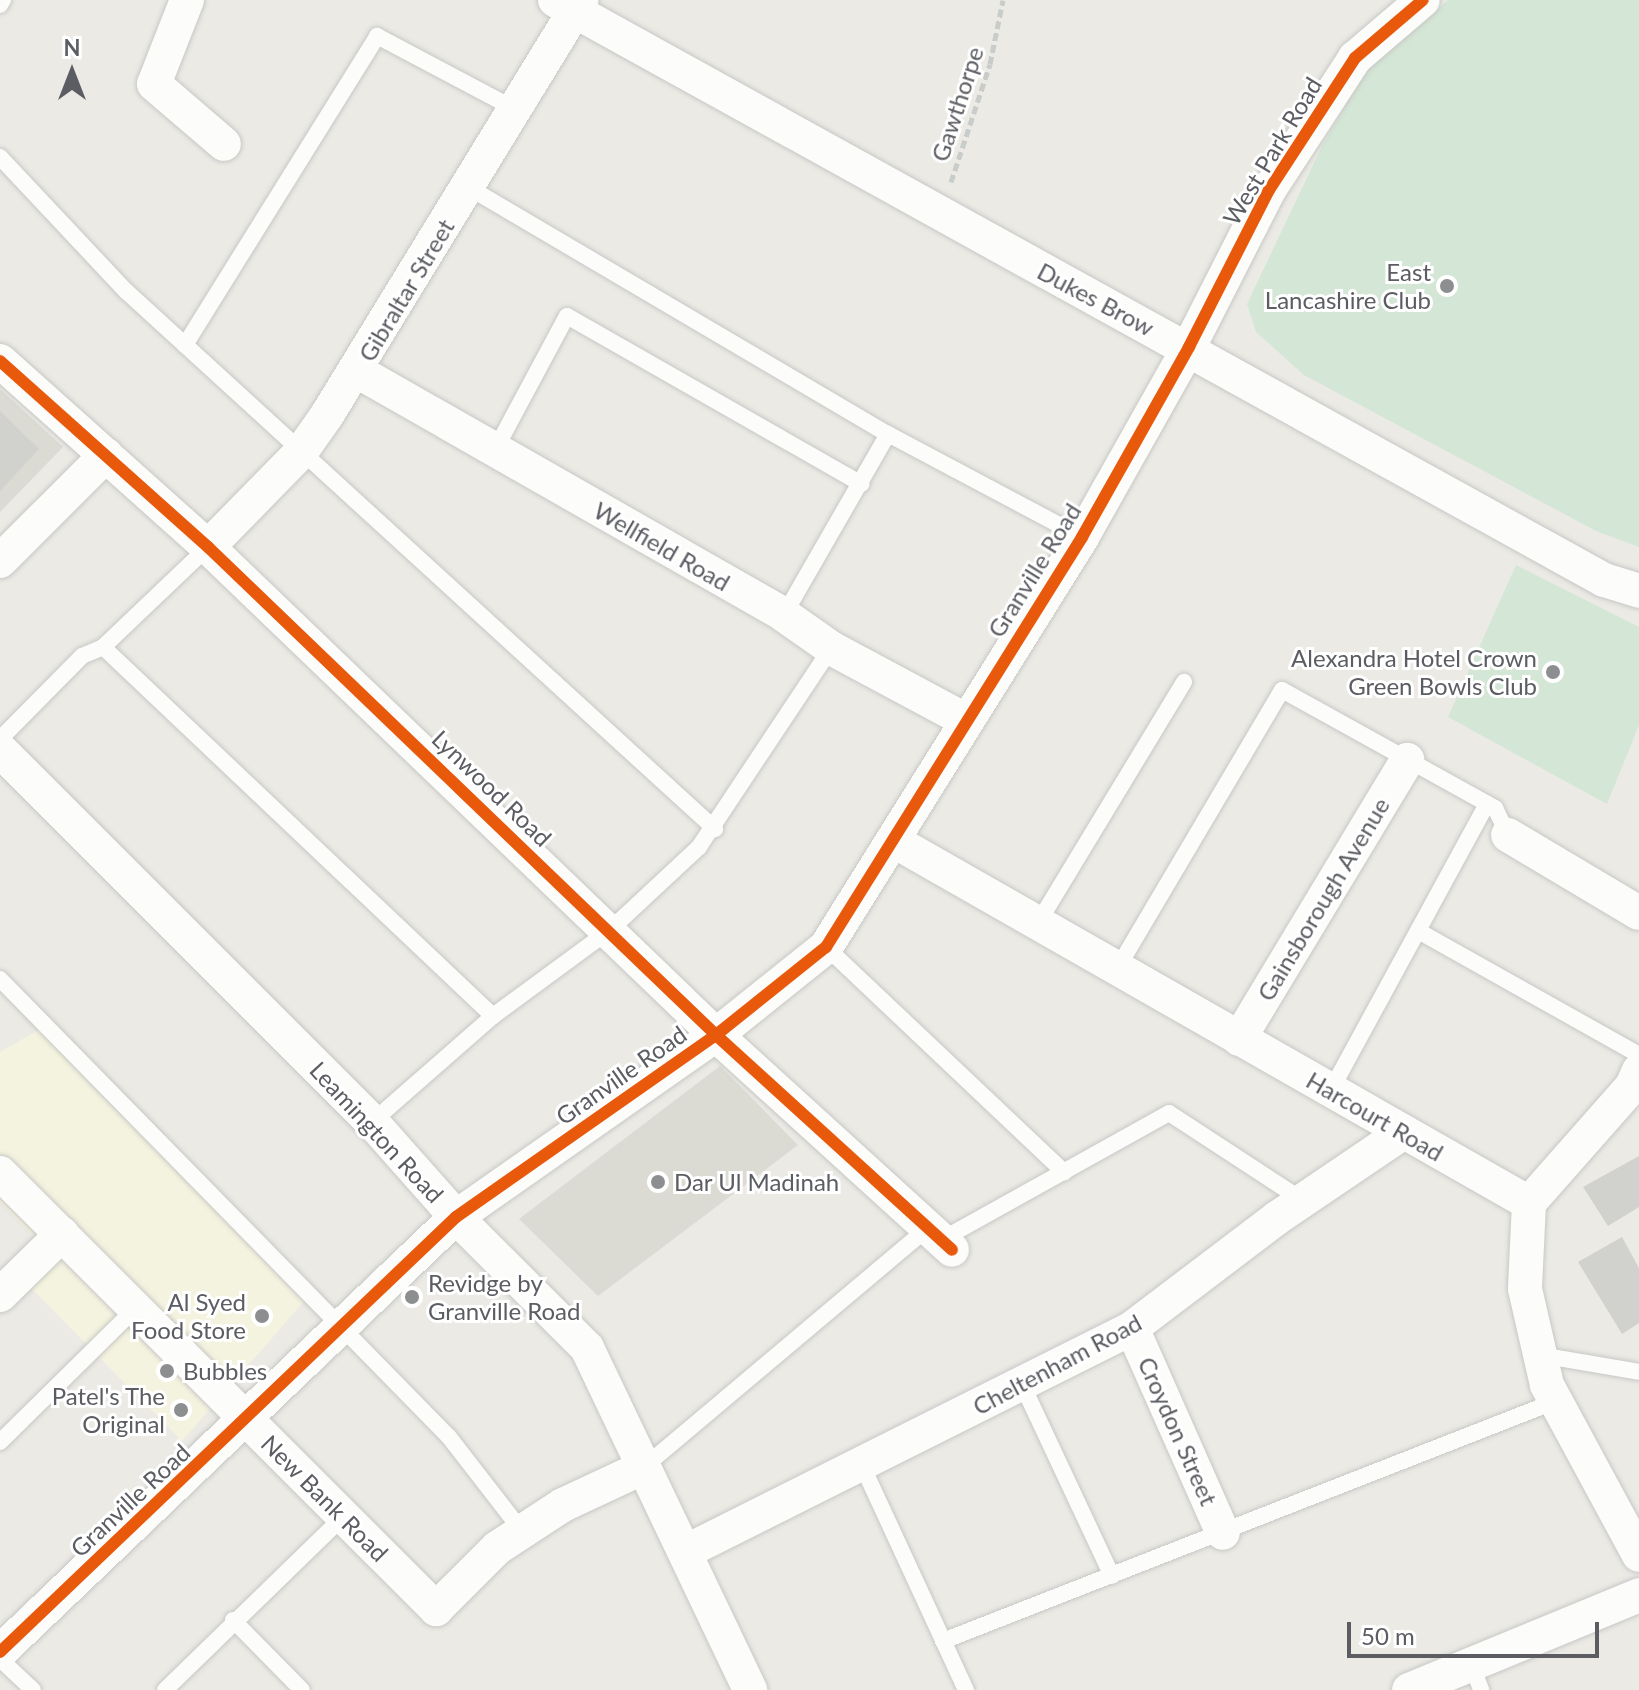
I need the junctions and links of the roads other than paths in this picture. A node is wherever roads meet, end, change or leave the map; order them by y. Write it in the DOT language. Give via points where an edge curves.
graph roads {
  1 [pos="187,0"];
  2 [pos="1423,0"];
  3 [pos="571,4"];
  4 [pos="515,109"];
  5 [pos="224,144"];
  6 [pos="0,157"];
  7 [pos="468,187"];
  8 [pos="185,345"];
  9 [pos="1189,347"];
  10 [pos="0,361"];
  11 [pos="357,371"];
  12 [pos="888,434"];
  13 [pos="495,450"];
  14 [pos="301,452"];
  15 [pos="106,455"];
  16 [pos="861,484"];
  17 [pos="1082,537"];
  18 [pos="208,547"];
  19 [pos="0,561"];
  20 [pos="1639,591"];
  21 [pos="784,615"];
  22 [pos="103,647"];
  23 [pos="831,648"];
  24 [pos="1184,682"];
  25 [pos="967,721"];
  26 [pos="0,739"];
  27 [pos="0,750"];
  28 [pos="1407,760"];
  29 [pos="1487,804"];
  30 [pos="715,829"];
  31 [pos="1508,835"];
  32 [pos="894,841"];
  33 [pos="1639,913"];
  34 [pos="1038,923"];
  35 [pos="610,930"];
  36 [pos="1420,932"];
  37 [pos="826,947"];
  38 [pos="1117,969"];
  39 [pos="0,979"];
  40 [pos="493,1016"];
  41 [pos="716,1035"];
  42 [pos="1239,1039"];
  43 [pos="1639,1055"];
  44 [pos="1639,1070"];
  45 [pos="1331,1090"];
  46 [pos="372,1122"];
  47 [pos="1404,1132"];
  48 [pos="1064,1172"];
  49 [pos="0,1173"];
  50 [pos="1302,1200"];
  51 [pos="1529,1203"];
  52 [pos="456,1217"];
  53 [pos="62,1234"];
  54 [pos="940,1239"];
  55 [pos="0,1295"];
  56 [pos="136,1308"];
  57 [pos="337,1326"];
  58 [pos="1132,1328"];
  59 [pos="1540,1355"];
  60 [pos="1639,1372"];
  61 [pos="1022,1384"];
  62 [pos="1556,1401"];
  63 [pos="246,1421"];
  64 [pos="0,1442"];
  65 [pos="862,1465"];
  66 [pos="644,1467"];
  67 [pos="344,1516"];
  68 [pos="522,1531"];
  69 [pos="1223,1533"];
  70 [pos="685,1552"];
  71 [pos="1639,1555"];
  72 [pos="1112,1576"];
  73 [pos="1639,1595"];
  74 [pos="233,1620"];
  75 [pos="943,1641"];
  76 [pos="0,1652"];
  77 [pos="0,1659"];
  78 [pos="1477,1678"];
  79 [pos="33,1690"];
  80 [pos="165,1690"];
  81 [pos="302,1690"];
  82 [pos="750,1690"];
  83 [pos="966,1690"];
  84 [pos="1409,1690"];
  1 -- 5 [label="street" via="154,84"];
  2 -- 9 [label="street, West Park Road" via="1355,58 1269,190"];
  3 -- 4 [label="street, Gibraltar Street"];
  3 -- 9 [label="street, Dukes Brow" via="938,216"];
  4 -- 7 [label="street, Gibraltar Street"];
  4 -- 8 [label="lane" via="377,36"];
  6 -- 8 [label="lane" via="126,291"];
  7 -- 11 [label="street, Gibraltar Street"];
  7 -- 12 [label="lane"];
  8 -- 14 [label="lane"];
  9 -- 17 [label="street, Granville Road"];
  9 -- 20 [label="street, Dukes Brow" via="1604,580"];
  10 -- 15 [label="street, Lynwood Road"];
  11 -- 13 [label="street, Wellfield Road"];
  11 -- 14 [label="street, Gibraltar Street"];
  12 -- 16 [label="lane"];
  12 -- 17 [label="lane"];
  13 -- 16 [label="lane" via="567,316"];
  13 -- 21 [label="street, Wellfield Road"];
  14 -- 18 [label="street, Gibraltar Street"];
  14 -- 30 [label="lane"];
  15 -- 18 [label="street, Lynwood Road"];
  15 -- 19 [label="street"];
  16 -- 21 [label="lane"];
  17 -- 25 [label="street, Granville Road"];
  18 -- 22 [label="lane"];
  18 -- 35 [label="street, Lynwood Road"];
  21 -- 23 [label="street, Wellfield Road"];
  22 -- 26 [label="lane" via="82,656"];
  22 -- 40 [label="lane"];
  23 -- 25 [label="street, Wellfield Road"];
  23 -- 30 [label="lane"];
  24 -- 34 [label="lane"];
  25 -- 32 [label="street, Granville Road"];
  27 -- 46 [label="street, Leamington Road"];
  28 -- 29 [label="lane"];
  28 -- 38 [label="lane" via="1282,690"];
  28 -- 42 [label="street, Gainsborough Avenue"];
  29 -- 31 [label="lane" via="1495,808"];
  29 -- 36 [label="lane"];
  30 -- 35 [label="lane"];
  31 -- 33 [label="street"];
  32 -- 34 [label="street, Harcourt Road"];
  32 -- 37 [label="street, Granville Road"];
  34 -- 38 [label="street, Harcourt Road"];
  35 -- 40 [label="lane"];
  35 -- 41 [label="street, Lynwood Road"];
  36 -- 43 [label="lane"];
  36 -- 45 [label="lane"];
  37 -- 41 [label="street, Granville Road"];
  37 -- 48 [label="lane"];
  38 -- 42 [label="street, Harcourt Road"];
  39 -- 57 [label="lane"];
  40 -- 46 [label="lane"];
  41 -- 52 [label="street, Granville Road"];
  41 -- 54 [label="street, Lynwood Road"];
  42 -- 45 [label="street, Harcourt Road"];
  44 -- 51 [label="street" via="1632,1086"];
  45 -- 47 [label="street, Harcourt Road"];
  46 -- 52 [label="street, Leamington Road"];
  47 -- 50 [label="street, Cheltenham Road"];
  47 -- 51 [label="street, Harcourt Road"];
  48 -- 50 [label="lane" via="1169,1113"];
  48 -- 54 [label="lane"];
  49 -- 53 [label="street, New Bank Road"];
  50 -- 58 [label="street, Cheltenham Road"];
  51 -- 59 [label="street" via="1525,1289"];
  52 -- 57 [label="street, Granville Road"];
  52 -- 66 [label="street, Leamington Road" via="587,1348"];
  53 -- 55 [label="street"];
  53 -- 56 [label="street, New Bank Road"];
  54 -- 66 [label="lane"];
  56 -- 63 [label="street, New Bank Road"];
  56 -- 64 [label="lane"];
  57 -- 63 [label="street, Granville Road"];
  57 -- 68 [label="lane" via="449,1437"];
  58 -- 61 [label="street, Cheltenham Road"];
  58 -- 69 [label="street, Croydon Street"];
  59 -- 60 [label="lane"];
  59 -- 62 [label="street"];
  61 -- 65 [label="street, Cheltenham Road"];
  61 -- 72 [label="lane"];
  62 -- 69 [label="lane"];
  62 -- 71 [label="street"];
  63 -- 67 [label="street, New Bank Road"];
  63 -- 76 [label="street, Granville Road"];
  65 -- 70 [label="street, Cheltenham Road"];
  65 -- 75 [label="lane"];
  66 -- 68 [label="street, New Bank Road"];
  66 -- 70 [label="street, Leamington Road"];
  67 -- 68 [label="street, New Bank Road" via="436,1609 497,1548"];
  67 -- 74 [label="lane"];
  69 -- 72 [label="lane"];
  70 -- 82 [label="street, Leamington Road"];
  72 -- 75 [label="lane"];
  73 -- 78 [label="street"];
  74 -- 80 [label="lane"];
  74 -- 81 [label="lane"];
  75 -- 83 [label="lane"];
  77 -- 79 [label="lane"];
  78 -- 84 [label="street"];
}
